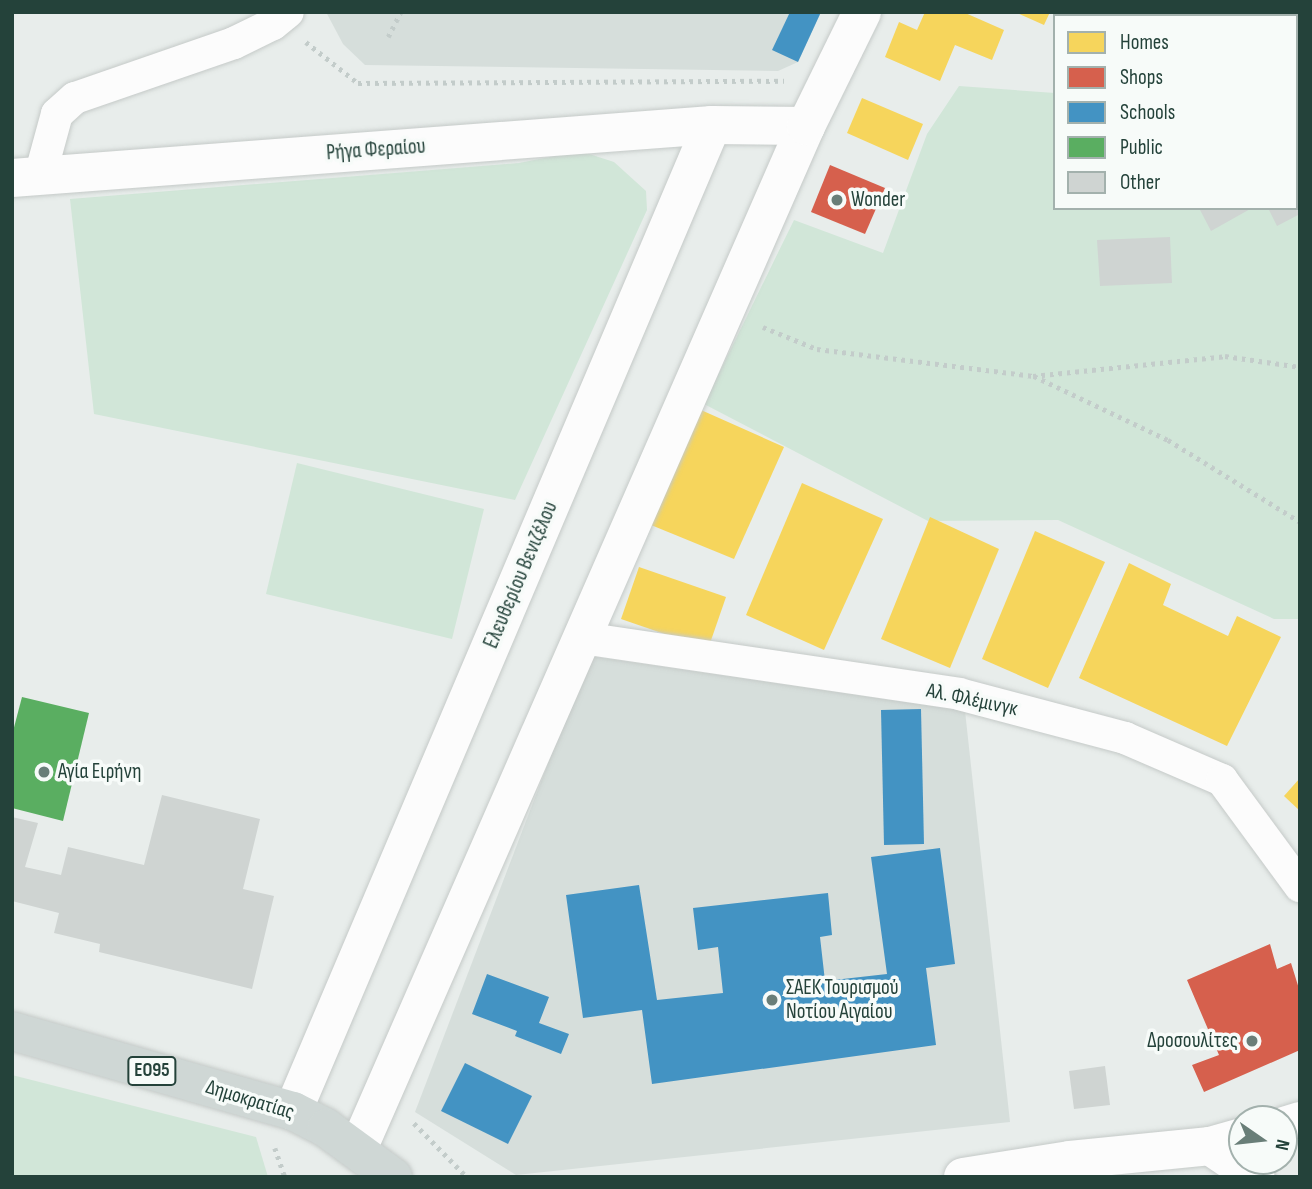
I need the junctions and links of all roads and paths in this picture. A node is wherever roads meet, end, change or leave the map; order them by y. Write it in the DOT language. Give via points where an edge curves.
graph roads {
  1 [pos="401,12"];
  2 [pos="862,12"];
  3 [pos="293,23"];
  4 [pos="388,37"];
  5 [pos="788,81"];
  6 [pos="712,125"];
  7 [pos="806,127"];
  8 [pos="26,177"];
  9 [pos="754,323"];
  10 [pos="1300,367"];
  11 [pos="1033,376"];
  12 [pos="1300,522"];
  13 [pos="582,638"];
  14 [pos="1300,886"];
  15 [pos="12,1031"];
  16 [pos="293,1111"];
  17 [pos="407,1116"];
  18 [pos="1226,1142"];
  19 [pos="358,1149"];
  20 [pos="393,1177"];
  21 [pos="467,1177"];
  22 [pos="963,1177"];
  23 [pos="1255,1177"];
  1 -- 4 [label="path"];
  2 -- 7 [label="street"];
  3 -- 5 [label="path" via="358,83"];
  3 -- 8 [label="street, Ρήγα Φεραίου" via="273,24 234,43 75,98 57,114"];
  6 -- 7 [label="street"];
  6 -- 8 [label="street, Ρήγα Φεραίου"];
  6 -- 16 [label="street, Ελευθερίου Βενιζέλου"];
  7 -- 13 [label="street"];
  9 -- 11 [label="path" via="817,349"];
  10 -- 11 [label="path" via="1226,356"];
  11 -- 12 [label="path" via="1168,440"];
  13 -- 14 [label="street, Αλ. Φλέμινγκ" via="959,694 1125,738 1222,780"];
  13 -- 19 [label="street"];
  15 -- 16 [label="main road, Δημοκρατίας / ΕΟ95"];
  16 -- 19 [label="main road, Δημοκρατίας / ΕΟ95"];
  17 -- 21 [label="path"];
  18 -- 22 [label="street"];
  18 -- 23 [label="street"];
  19 -- 20 [label="main road, Δημοκρατίας / ΕΟ95"];
}
